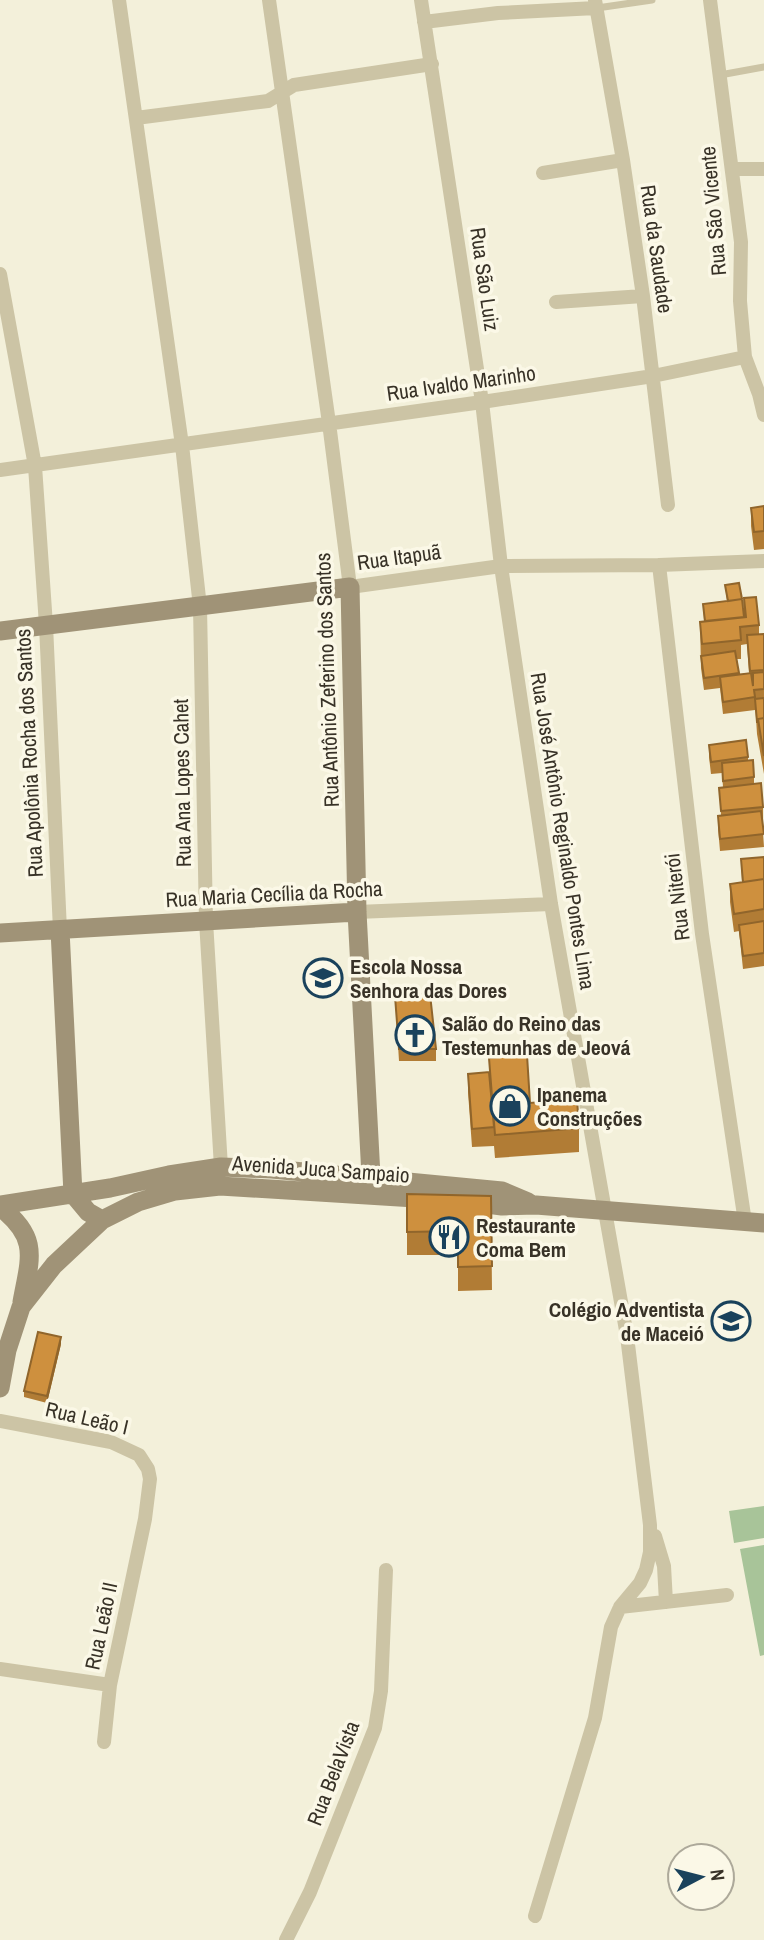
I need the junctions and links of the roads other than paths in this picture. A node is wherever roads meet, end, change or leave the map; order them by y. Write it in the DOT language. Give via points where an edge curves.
graph roads {
  1 [pos="119,0"];
  2 [pos="269,0"];
  3 [pos="421,0"];
  4 [pos="652,0"];
  5 [pos="710,0"];
  6 [pos="596,4"];
  7 [pos="424,22"];
  8 [pos="432,64"];
  9 [pos="764,67"];
  10 [pos="719,75"];
  11 [pos="282,92"];
  12 [pos="136,118"];
  13 [pos="623,160"];
  14 [pos="764,169"];
  15 [pos="732,170"];
  16 [pos="543,173"];
  17 [pos="0,274"];
  18 [pos="643,296"];
  19 [pos="556,302"];
  20 [pos="746,357"];
  21 [pos="653,376"];
  22 [pos="482,402"];
  23 [pos="764,415"];
  24 [pos="329,423"];
  25 [pos="182,445"];
  26 [pos="35,466"];
  27 [pos="0,470"];
  28 [pos="668,505"];
  29 [pos="764,561"];
  30 [pos="659,565"];
  31 [pos="501,566"];
  32 [pos="350,587"];
  33 [pos="200,607"];
  34 [pos="46,625"];
  35 [pos="0,631"];
  36 [pos="551,904"];
  37 [pos="356,912"];
  38 [pos="206,921"];
  39 [pos="60,930"];
  40 [pos="0,933"];
  41 [pos="221,1167"];
  42 [pos="372,1187"];
  43 [pos="73,1194"];
  44 [pos="0,1206"];
  45 [pos="606,1212"];
  46 [pos="102,1220"];
  47 [pos="754,1222"];
  48 [pos="21,1307"];
  49 [pos="0,1388"];
  50 [pos="0,1421"];
  51 [pos="145,1519"];
  52 [pos="650,1525"];
  53 [pos="386,1570"];
  54 [pos="727,1595"];
  55 [pos="666,1602"];
  56 [pos="620,1607"];
  57 [pos="0,1670"];
  58 [pos="110,1685"];
  59 [pos="104,1742"];
  60 [pos="535,1916"];
  61 [pos="286,1940"];
  1 -- 12 [label="street"];
  2 -- 11 [label="street, Rua Antônio Zeferino dos Santos"];
  3 -- 7 [label="street, Rua São Luiz"];
  4 -- 6 [label="lane"];
  5 -- 10 [label="street, Rua São Vicente"];
  6 -- 7 [label="street"];
  6 -- 13 [label="street, Rua da Saudade"];
  7 -- 8 [label="street, Rua São Luiz"];
  8 -- 11 [label="street" via="294,85"];
  8 -- 22 [label="street, Rua São Luiz"];
  9 -- 10 [label="lane"];
  10 -- 15 [label="street, Rua São Vicente"];
  11 -- 12 [label="street" via="268,101"];
  11 -- 24 [label="street, Rua Antônio Zeferino dos Santos"];
  12 -- 25 [label="street"];
  13 -- 16 [label="street"];
  13 -- 18 [label="street, Rua da Saudade"];
  14 -- 15 [label="street"];
  15 -- 20 [label="street, Rua São Vicente" via="741,242 740,301"];
  17 -- 26 [label="street, Rua Apolônia Rocha dos Santos"];
  18 -- 19 [label="street"];
  18 -- 21 [label="street, Rua da Saudade"];
  20 -- 21 [label="street, Rua Ivaldo Marinho"];
  20 -- 23 [label="street, Rua São Vicente"];
  21 -- 22 [label="street, Rua Ivaldo Marinho"];
  21 -- 28 [label="street, Rua da Saudade"];
  22 -- 24 [label="street, Rua Ivaldo Marinho"];
  22 -- 31 [label="street, Rua São Luiz"];
  24 -- 25 [label="street, Rua Ivaldo Marinho"];
  24 -- 32 [label="street, Rua Antônio Zeferino dos Santos"];
  25 -- 26 [label="street, Rua Ivaldo Marinho"];
  25 -- 33 [label="street"];
  26 -- 27 [label="street, Rua Ivaldo Marinho"];
  26 -- 34 [label="street, Rua Apolônia Rocha dos Santos"];
  29 -- 30 [label="street, Rua Itapuã"];
  30 -- 31 [label="street, Rua Itapuã"];
  30 -- 47 [label="street, Rua Niterói" via="702,934"];
  31 -- 32 [label="street, Rua Itapuã"];
  31 -- 36 [label="street, Rua José Antônio Reginaldo Pontes Lima"];
  32 -- 33 [label="main road, Rua Itapuã"];
  32 -- 37 [label="main road, Rua Antônio Zeferino dos Santos"];
  33 -- 34 [label="main road, Rua Itapuã"];
  33 -- 38 [label="street, Rua Ana Lopes Cahet"];
  34 -- 35 [label="main road, Rua Itapuã"];
  34 -- 39 [label="street, Rua Apolônia Rocha dos Santos"];
  36 -- 37 [label="street, Rua Maria Cecília da Rocha"];
  36 -- 45 [label="street, Rua José Antônio Reginaldo Pontes Lima"];
  37 -- 38 [label="main road, Rua Maria Cecília da Rocha"];
  37 -- 42 [label="main road, Rua Antônio Zeferino dos Santos"];
  38 -- 39 [label="main road, Rua Maria Cecília da Rocha"];
  38 -- 41 [label="street, Rua Ana Lopes Cahet"];
  39 -- 40 [label="main road, Rua Maria Cecília da Rocha"];
  39 -- 43 [label="main road, Rua Apolônia Rocha dos Santos"];
  41 -- 42 [label="main road, Avenida Juca Sampaio" via="272,1169"];
  41 -- 43 [label="main road, Avenida Juca Sampaio"];
  42 -- 45 [label="main road, Avenida Juca Sampaio" via="502,1206"];
  42 -- 46 [label="main road, Avenida Juca Sampaio" via="219,1186 175,1191"];
  43 -- 44 [label="main road, Avenida Juca Sampaio"];
  43 -- 46 [label="main road"];
  44 -- 48 [label="main road" via="17,1220 29,1244"];
  45 -- 47 [label="main road, Avenida Juca Sampaio"];
  45 -- 52 [label="street, Rua José Antônio Reginaldo Pontes Lima" via="627,1336"];
  46 -- 48 [label="main road, Avenida Juca Sampaio" via="54,1265"];
  48 -- 49 [label="main road, Avenida Juca Sampaio"];
  50 -- 51 [label="street, Rua Leão I" via="111,1441 131,1449 144,1461 150,1479"];
  51 -- 58 [label="street, Rua Leão II"];
  52 -- 55 [label="street" via="663,1566"];
  52 -- 56 [label="street, Rua José Antônio Reginaldo Pontes Lima" via="646,1570"];
  53 -- 61 [label="street, Rua BelaVista" via="375,1728 310,1892"];
  54 -- 55 [label="street"];
  55 -- 56 [label="street"];
  56 -- 60 [label="street, Rua José Antônio Reginaldo Pontes Lima" via="611,1628 595,1718"];
  57 -- 58 [label="street"];
  58 -- 59 [label="street, Rua Leão II"];
}
